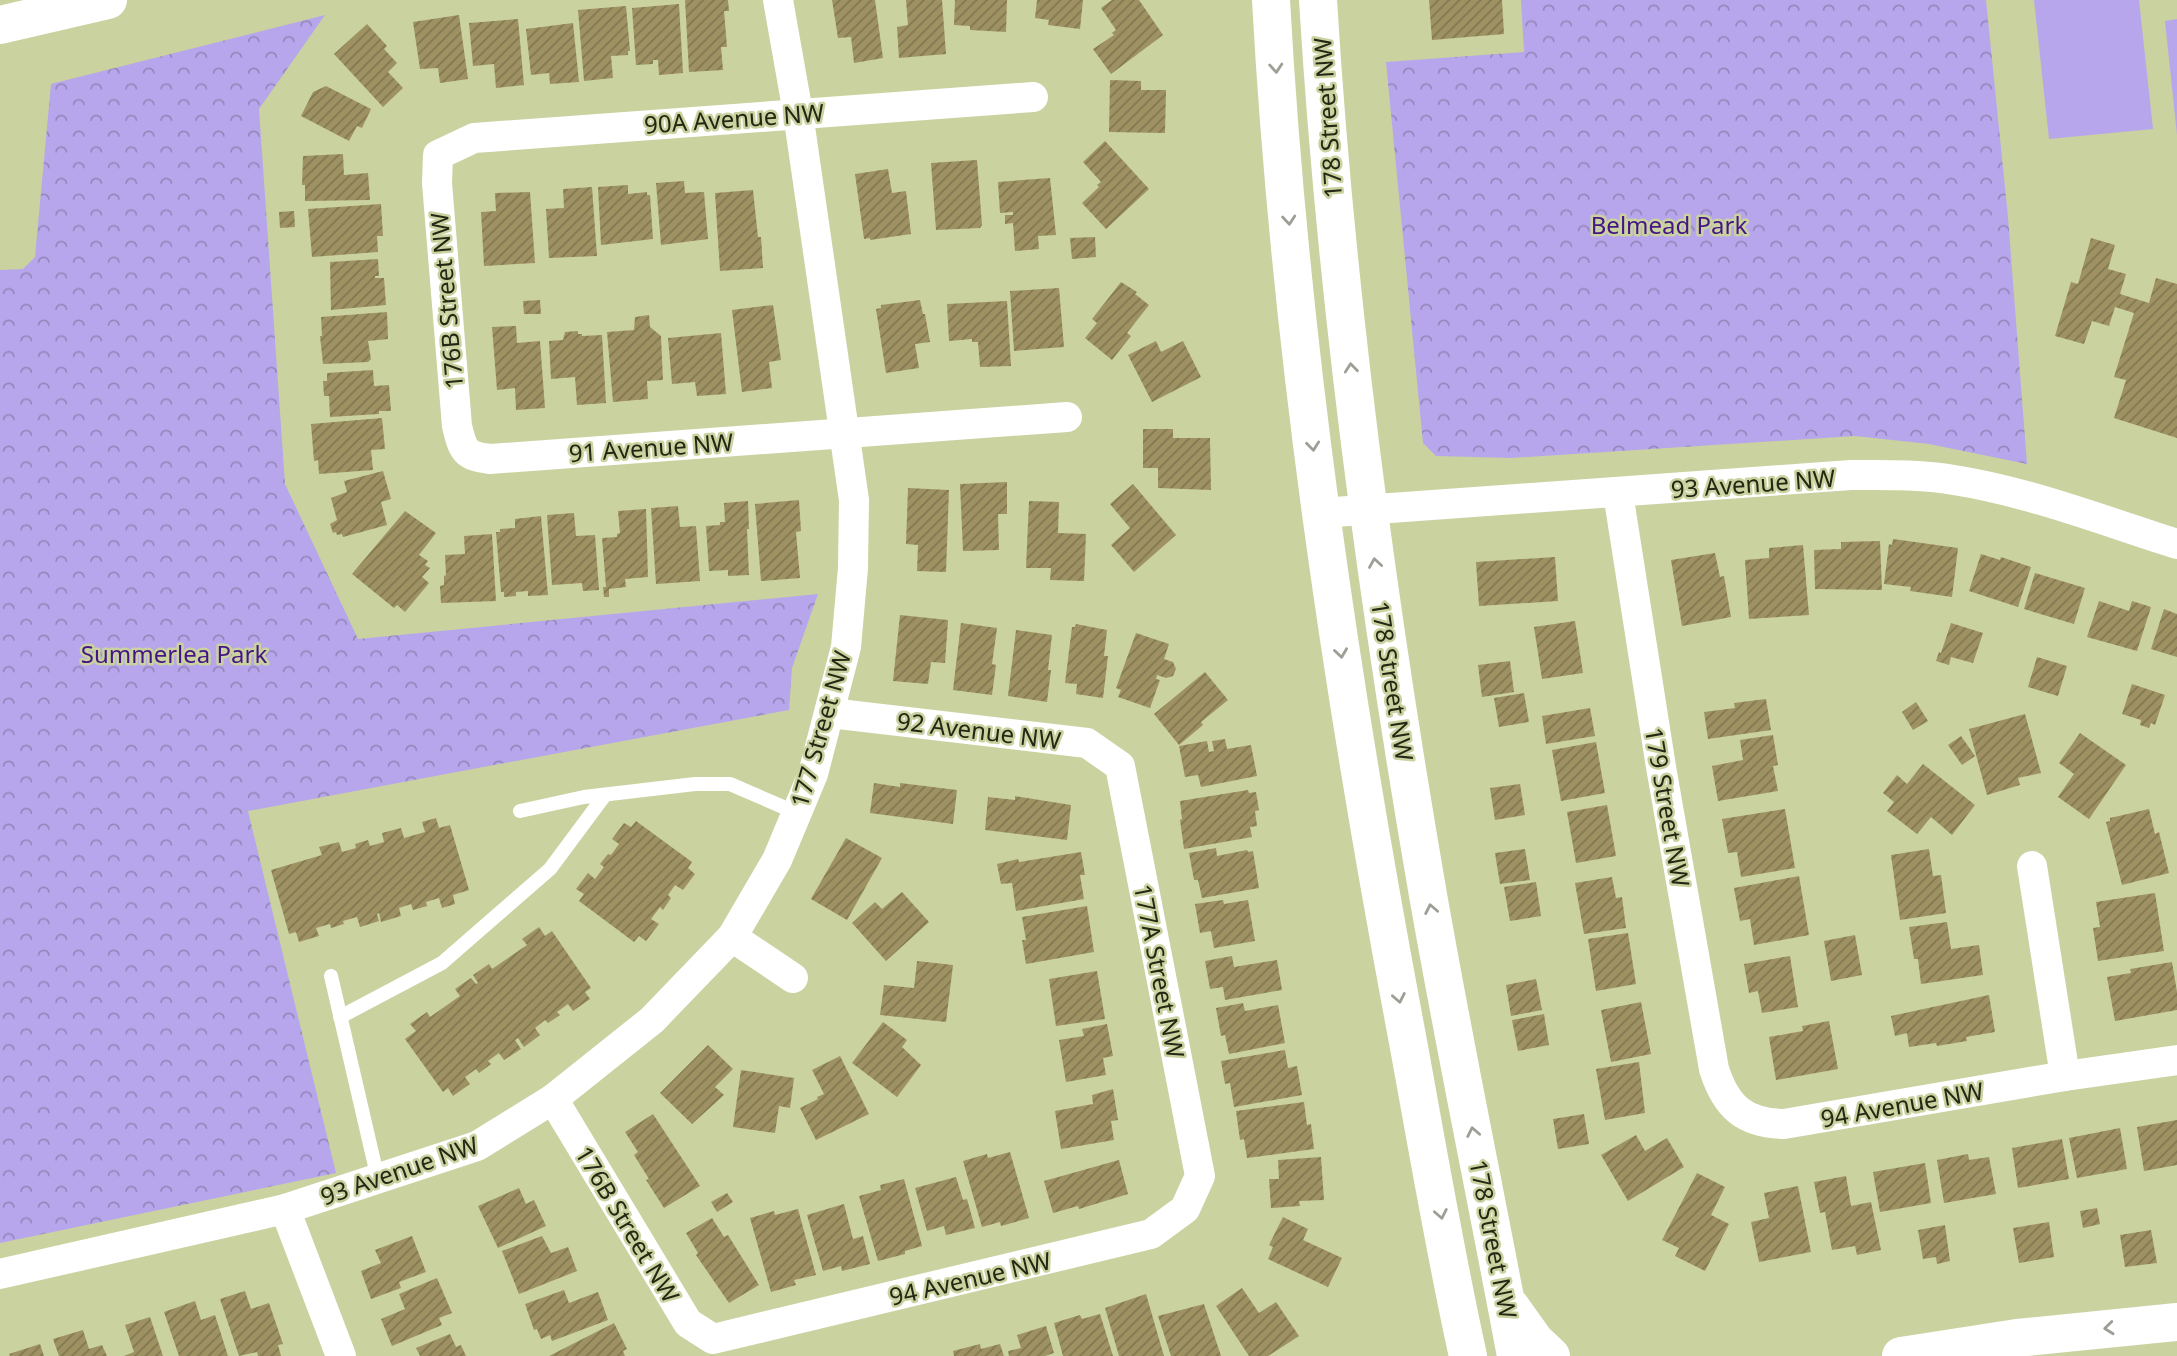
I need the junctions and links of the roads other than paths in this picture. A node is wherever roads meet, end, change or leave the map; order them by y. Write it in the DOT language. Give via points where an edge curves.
graph roads {
  1 [pos="108,0"];
  2 [pos="778,0"];
  3 [pos="1270,0"];
  4 [pos="1318,0"];
  5 [pos="49,7"];
  6 [pos="0,25"];
  7 [pos="1033,97"];
  8 [pos="798,113"];
  9 [pos="438,155"];
  10 [pos="1067,416"];
  11 [pos="844,434"];
  12 [pos="462,447"];
  13 [pos="1618,493"];
  14 [pos="1367,509"];
  15 [pos="1321,513"];
  16 [pos="2177,544"];
  17 [pos="830,713"];
  18 [pos="1120,766"];
  19 [pos="605,794"];
  20 [pos="520,811"];
  21 [pos="797,813"];
  22 [pos="2032,866"];
  23 [pos="732,937"];
  24 [pos="331,976"];
  25 [pos="793,978"];
  26 [pos="340,1017"];
  27 [pos="2177,1060"];
  28 [pos="2065,1076"];
  29 [pos="553,1099"];
  30 [pos="1740,1113"];
  31 [pos="1200,1176"];
  32 [pos="378,1179"];
  33 [pos="285,1209"];
  34 [pos="1449,1260"];
  35 [pos="0,1274"];
  36 [pos="1504,1295"];
  37 [pos="2177,1322"];
  38 [pos="713,1339"];
  39 [pos="341,1356"];
  40 [pos="1441,1356"];
  41 [pos="1468,1356"];
  42 [pos="1516,1356"];
  43 [pos="1550,1356"];
  44 [pos="1900,1356"];
  1 -- 5 [label="main road"];
  2 -- 8 [label="street, 177 Street NW"];
  3 -- 15 [label="main road, 178 Street NW, one-way" via="1297,308"];
  14 -- 4 [label="main road, 178 Street NW, one-way" via="1328,147"];
  5 -- 6 [label="main road"];
  7 -- 8 [label="street, 90A Avenue NW"];
  8 -- 9 [label="street, 90A Avenue NW" via="474,138"];
  8 -- 11 [label="street, 177 Street NW"];
  9 -- 12 [label="street, 176B Street NW"];
  10 -- 11 [label="street"];
  11 -- 12 [label="street, 91 Avenue NW" via="490,459 472,456"];
  11 -- 17 [label="street, 177 Street NW" via="854,500 853,568 846,647"];
  13 -- 14 [label="street, 93 Avenue NW"];
  13 -- 16 [label="street, 93 Avenue NW" via="1851,475 1928,477 2029,497"];
  13 -- 30 [label="street, 179 Street NW" via="1714,1069 1723,1092"];
  14 -- 15 [label="street, 93 Avenue NW"];
  36 -- 14 [label="main road, 178 Street NW, one-way" via="1427,892"];
  15 -- 34 [label="main road, 178 Street NW, one-way" via="1381,900"];
  17 -- 18 [label="street, 92 Avenue NW" via="1087,743"];
  17 -- 21 [label="street, 177 Street NW"];
  18 -- 31 [label="street, 177A Street NW"];
  19 -- 20 [label="lane"];
  19 -- 21 [label="lane" via="730,784"];
  19 -- 26 [label="lane" via="550,869 442,963"];
  21 -- 23 [label="street, 177 Street NW" via="777,860"];
  22 -- 28 [label="street"];
  23 -- 25 [label="street"];
  23 -- 29 [label="street, 93 Avenue NW" via="652,1020"];
  24 -- 26 [label="lane"];
  26 -- 32 [label="lane"];
  27 -- 28 [label="street, 94 Avenue NW"];
  28 -- 30 [label="street, 94 Avenue NW" via="1784,1124 1767,1124"];
  29 -- 32 [label="street, 93 Avenue NW" via="477,1146"];
  29 -- 38 [label="street, 176B Street NW" via="688,1323"];
  31 -- 38 [label="street, 94 Avenue NW" via="1185,1209 1151,1234"];
  32 -- 33 [label="street, 93 Avenue NW"];
  33 -- 35 [label="street, 93 Avenue NW"];
  33 -- 39 [label="street"];
  34 -- 40 [label="main road"];
  34 -- 41 [label="main road, 178 Street NW"];
  36 -- 42 [label="main road, 178 Street NW"];
  36 -- 43 [label="main road" via="1529,1334"];
  37 -- 44 [label="main road, one-way"];
}
